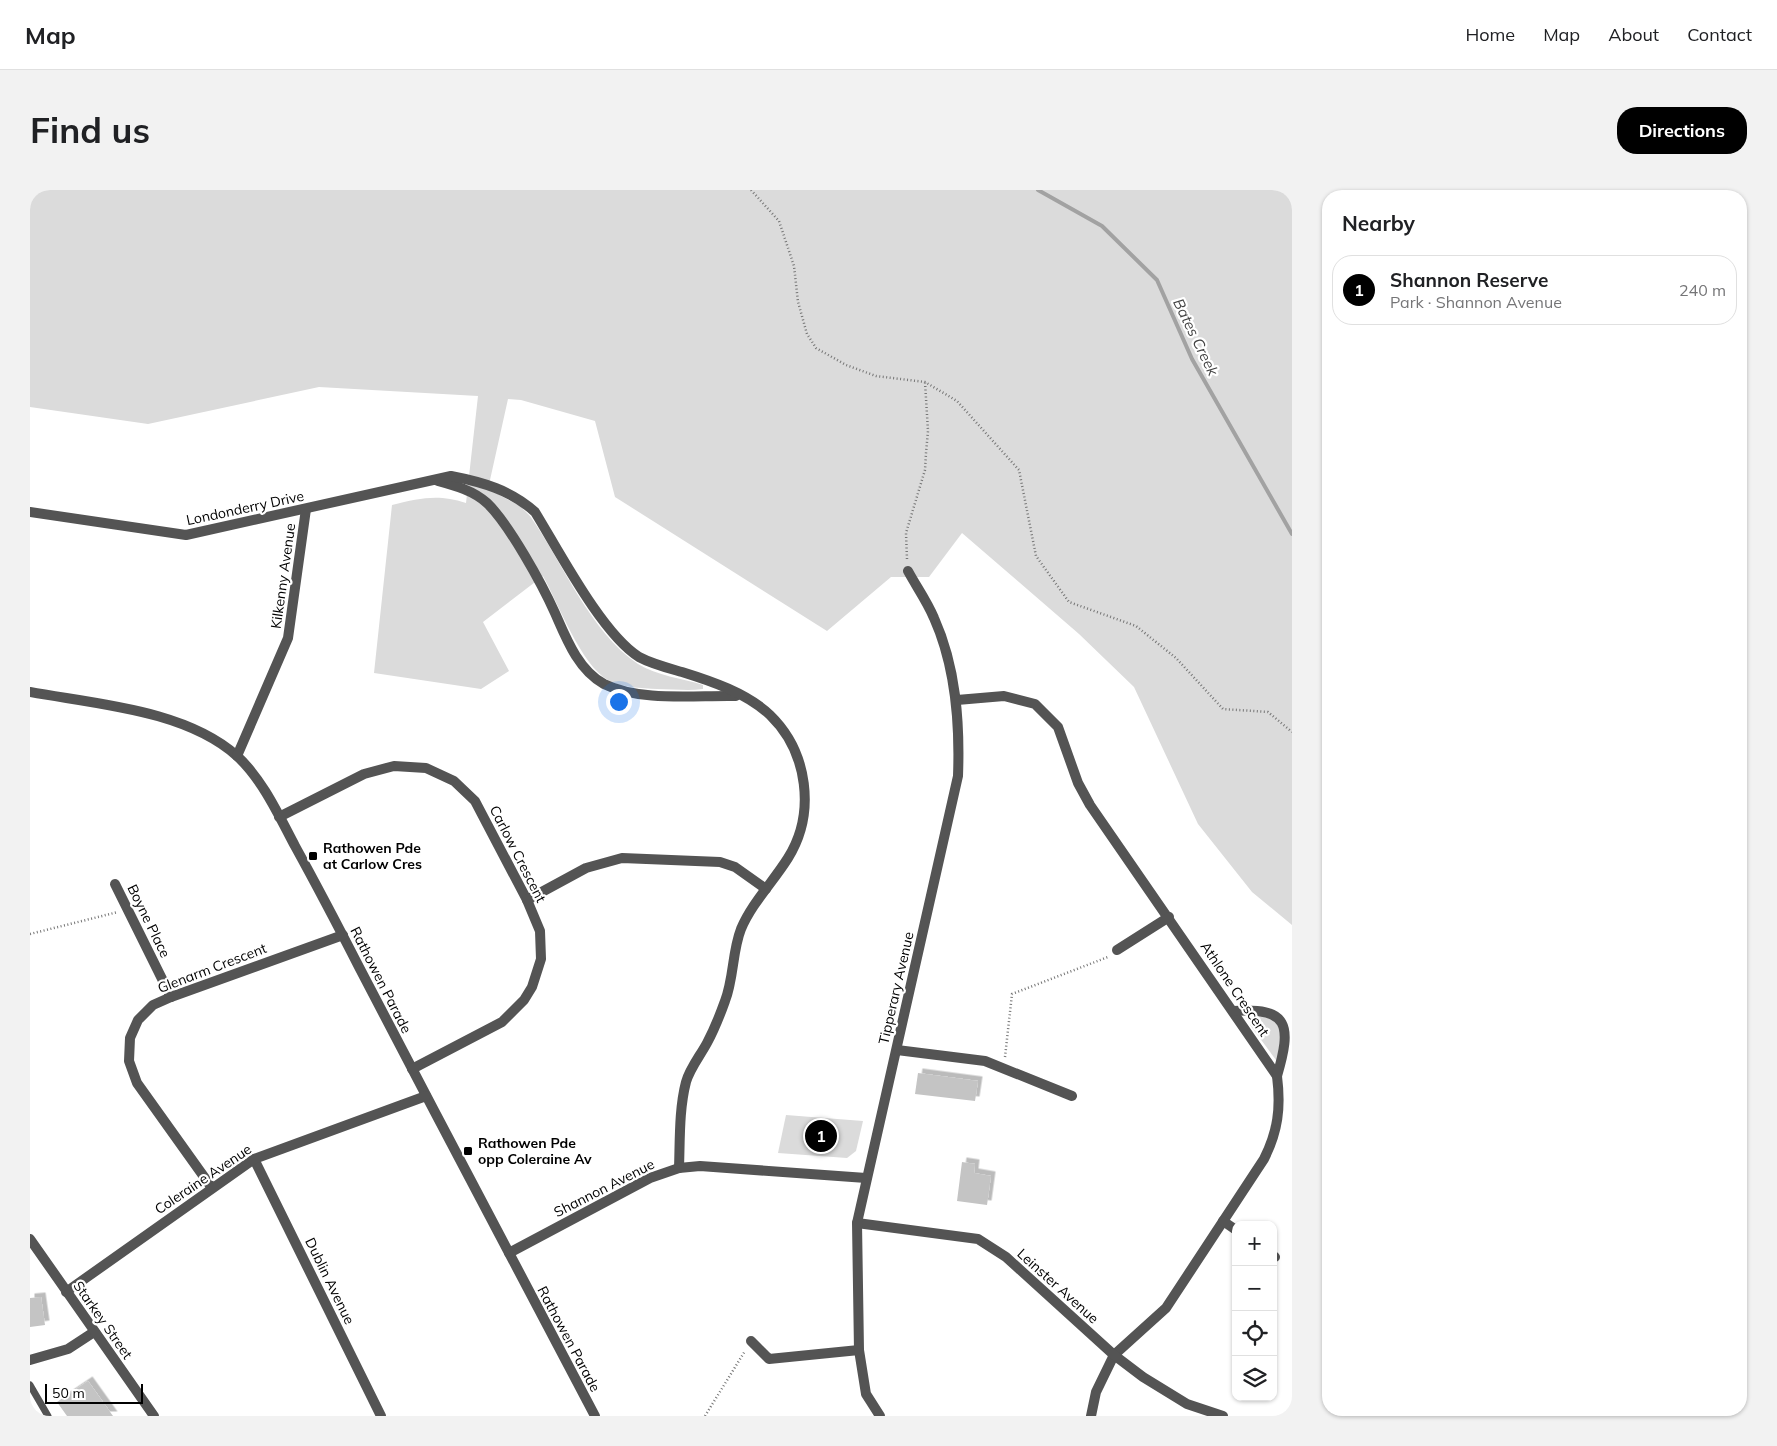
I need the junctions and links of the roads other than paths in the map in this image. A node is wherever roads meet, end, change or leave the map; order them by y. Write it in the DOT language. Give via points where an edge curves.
graph roads {
  1 [pos="434,479"];
  2 [pos="306,509"];
  3 [pos="30,512"];
  4 [pos="908,570"];
  5 [pos="30,692"];
  6 [pos="739,696"];
  7 [pos="957,700"];
  8 [pos="237,756"];
  9 [pos="279,817"];
  10 [pos="115,884"];
  11 [pos="766,889"];
  12 [pos="527,900"];
  13 [pos="1169,917"];
  14 [pos="343,935"];
  15 [pos="1117,950"];
  16 [pos="171,997"];
  17 [pos="1233,1011"];
  18 [pos="897,1050"];
  19 [pos="412,1069"];
  20 [pos="1276,1076"];
  21 [pos="426,1096"];
  22 [pos="1072,1096"];
  23 [pos="254,1159"];
  24 [pos="679,1168"];
  25 [pos="866,1178"];
  26 [pos="212,1188"];
  27 [pos="1224,1221"];
  28 [pos="857,1223"];
  29 [pos="1232,1227"];
  30 [pos="30,1239"];
  31 [pos="509,1253"];
  32 [pos="66,1292"];
  33 [pos="94,1332"];
  34 [pos="751,1341"];
  35 [pos="859,1350"];
  36 [pos="1114,1355"];
  37 [pos="30,1360"];
  38 [pos="30,1385"];
  39 [pos="48,1416"];
  40 [pos="154,1416"];
  41 [pos="381,1416"];
  42 [pos="595,1416"];
  43 [pos="880,1416"];
  44 [pos="1091,1416"];
  45 [pos="1223,1416"];
  1 -- 2 [label="street, Londonderry Drive"];
  1 -- 6 [label="street, Londonderry Drive" via="451,476 486,483 524,502 535,512 595,609 622,643 640,658 710,681"];
  1 -- 6 [label="street, Londonderry Drive" via="459,487 486,502 503,522 549,600 568,643 586,670 603,683 628,693"];
  2 -- 3 [label="street, Londonderry Drive" via="186,535"];
  2 -- 8 [label="street, Kilkenny Avenue" via="288,638"];
  4 -- 7 [label="street, Tipperary Avenue" via="934,618"];
  5 -- 8 [label="street, Rathowen Parade" via="159,716 192,728"];
  6 -- 11 [label="street, Londonderry Drive" via="770,715 796,751 804,780 805,812 797,839"];
  7 -- 13 [label="street, Athlone Crescent" via="1004,696 1035,704 1058,727 1078,783 1090,805"];
  7 -- 18 [label="street, Tipperary Avenue" via="958,776"];
  8 -- 9 [label="street, Rathowen Parade"];
  9 -- 12 [label="street, Carlow Crescent" via="364,774 394,766 426,768 454,782 475,802"];
  9 -- 14 [label="street, Rathowen Parade"];
  10 -- 16 [label="street, Boyne Place"];
  11 -- 12 [label="street" via="734,867 720,862 622,858 586,868"];
  11 -- 24 [label="street, Londonderry Drive" via="741,929 726,999 687,1081"];
  12 -- 19 [label="street, Carlow Crescent" via="540,931 541,959 524,1000 502,1022"];
  13 -- 15 [label="street"];
  13 -- 17 [label="street, Athlone Crescent"];
  14 -- 16 [label="street, Glenarm Crescent"];
  14 -- 19 [label="street, Rathowen Parade"];
  16 -- 26 [label="street, Glenarm Crescent" via="153,1006 138,1020 130,1038 129,1061 137,1083"];
  17 -- 20 [label="street, Athlone Crescent"];
  17 -- 20 [label="street" via="1275,1012 1287,1025 1292,1039 1289,1054"];
  18 -- 22 [label="street" via="985,1061"];
  18 -- 25 [label="street, Tipperary Avenue"];
  19 -- 21 [label="street, Rathowen Parade"];
  20 -- 27 [label="street, Athlone Crescent" via="1279,1117 1275,1137 1264,1160"];
  21 -- 23 [label="street, Coleraine Avenue"];
  21 -- 31 [label="street, Rathowen Parade"];
  23 -- 26 [label="street, Coleraine Avenue"];
  23 -- 41 [label="street, Dublin Avenue"];
  24 -- 25 [label="street, Shannon Avenue" via="700,1166"];
  24 -- 31 [label="street, Shannon Avenue" via="650,1178"];
  25 -- 28 [label="street, Tipperary Avenue"];
  26 -- 32 [label="street, Coleraine Avenue"];
  27 -- 29 [label="street"];
  27 -- 36 [label="street, Athlone Crescent" via="1166,1308"];
  28 -- 35 [label="street, Tipperary Avenue"];
  28 -- 36 [label="street, Leinster Avenue" via="978,1240 1006,1257"];
  30 -- 32 [label="street, Starkey Street"];
  31 -- 42 [label="street, Rathowen Parade"];
  32 -- 33 [label="street, Starkey Street"];
  33 -- 37 [label="street" via="68,1349"];
  33 -- 40 [label="street, Starkey Street"];
  34 -- 35 [label="street" via="769,1359"];
  35 -- 43 [label="street, Tipperary Avenue" via="866,1394"];
  36 -- 44 [label="street" via="1096,1392"];
  36 -- 45 [label="street, Leinster Avenue" via="1187,1404"];
  38 -- 39 [label="lane"];
}
